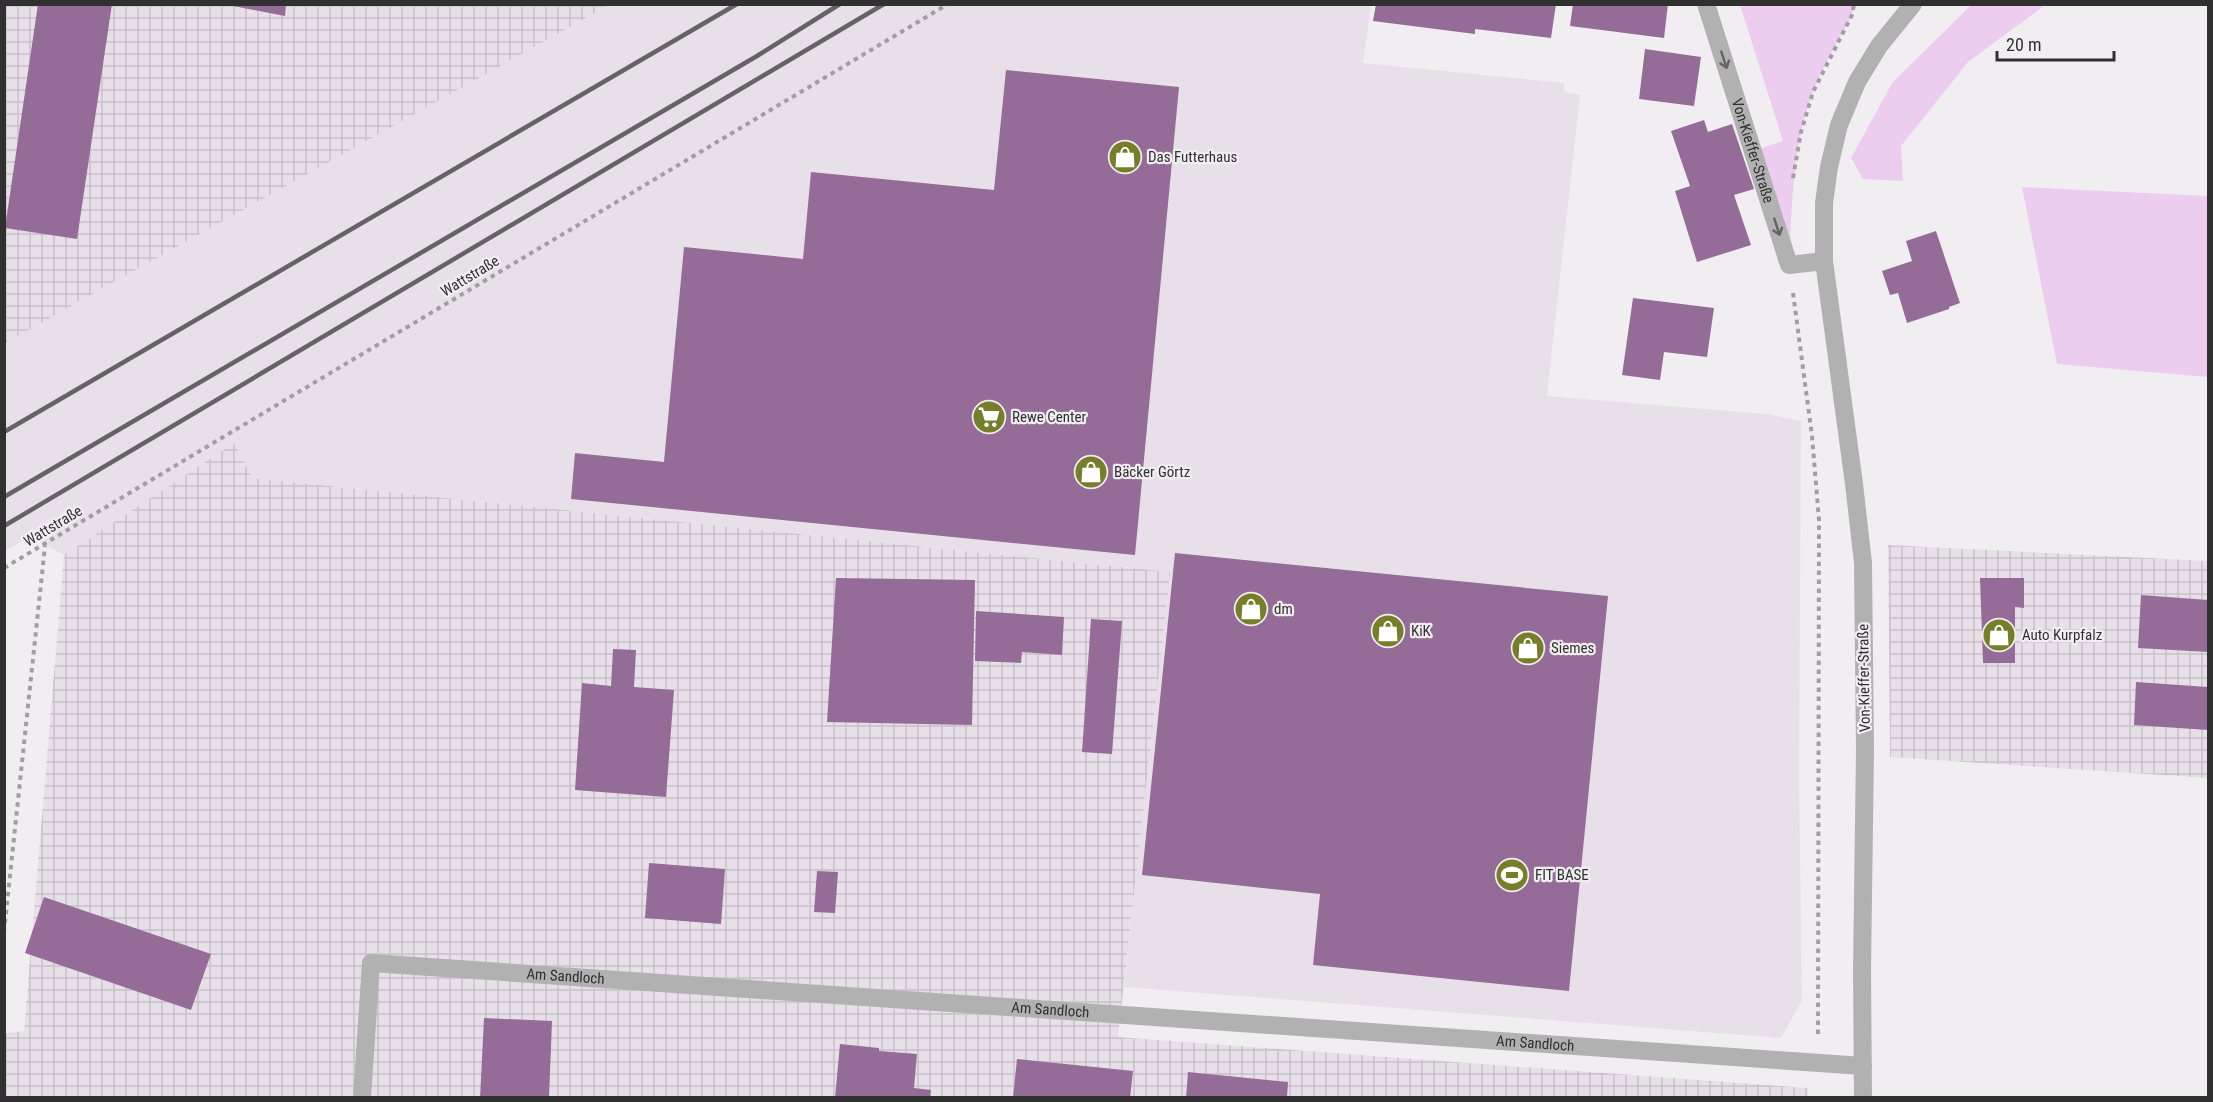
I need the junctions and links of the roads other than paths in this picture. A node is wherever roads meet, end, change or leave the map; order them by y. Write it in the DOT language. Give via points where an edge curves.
graph roads {
  1 [pos="1706,4"];
  2 [pos="1913,4"];
  3 [pos="1824,261"];
  4 [pos="1863,1065"];
  5 [pos="362,1098"];
  6 [pos="1863,1098"];
  1 -- 3 [label="street, Von-Kieffer-Straße, one-way" via="1789,265"];
  2 -- 3 [label="street, Von-Kieffer-Straße" via="1879,46 1857,82 1839,125 1824,203"];
  3 -- 4 [label="street, Von-Kieffer-Straße" via="1863,563"];
  4 -- 5 [label="street, Am Sandloch" via="371,963"];
  4 -- 6 [label="street, Von-Kieffer-Straße"];
}
